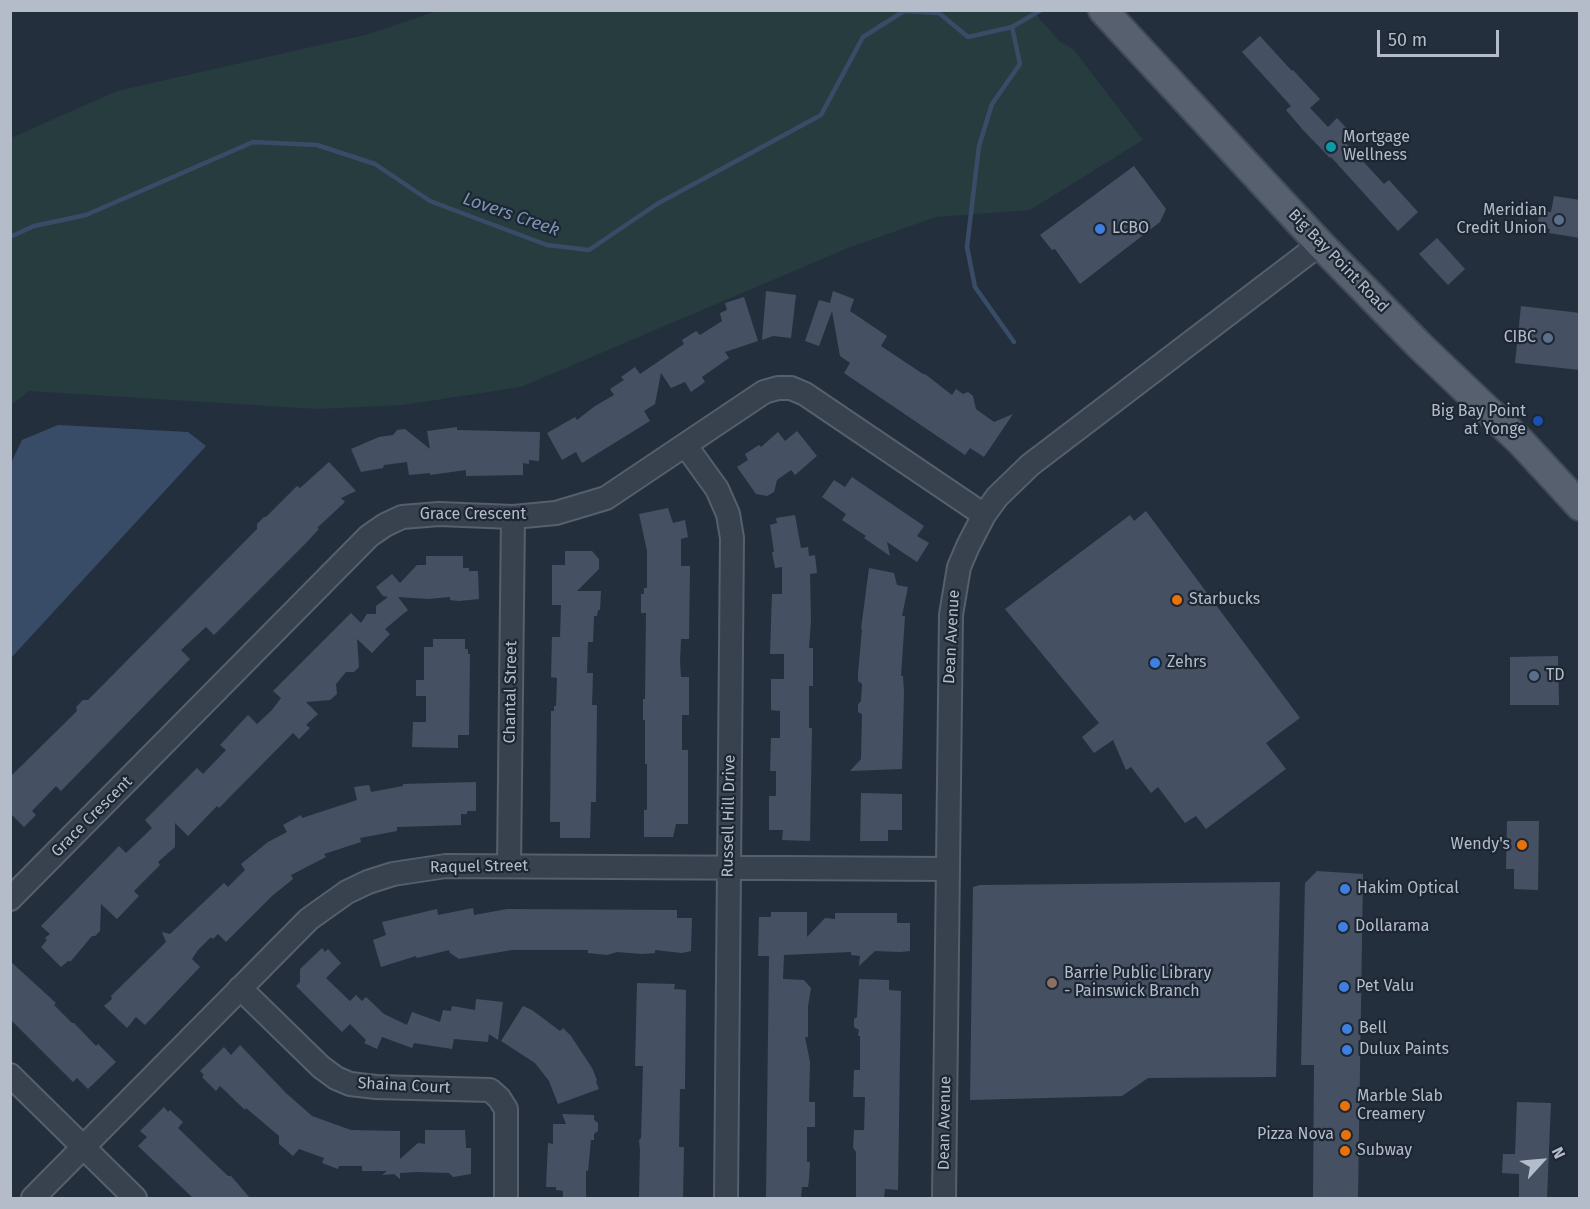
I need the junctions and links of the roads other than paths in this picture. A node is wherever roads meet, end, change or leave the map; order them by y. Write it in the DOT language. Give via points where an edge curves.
graph roads {
  1 [pos="1103,10"];
  2 [pos="1320,244"];
  3 [pos="1521,442"];
  4 [pos="687,446"];
  5 [pos="1580,483"];
  6 [pos="1580,506"];
  7 [pos="984,515"];
  8 [pos="513,517"];
  9 [pos="509,866"];
  10 [pos="729,868"];
  11 [pos="947,869"];
  12 [pos="10,899"];
  13 [pos="240,988"];
  14 [pos="10,1076"];
  15 [pos="84,1147"];
  16 [pos="33,1198"];
  17 [pos="135,1198"];
  18 [pos="506,1198"];
  19 [pos="726,1198"];
  20 [pos="944,1198"];
  1 -- 2 [label="main road, Big Bay Point Road"];
  2 -- 3 [label="main road, Big Bay Point Road"];
  2 -- 7 [label="street, Dean Avenue" via="1030,465"];
  3 -- 5 [label="main road" via="1544,453 1566,476"];
  3 -- 6 [label="main road, Big Bay Point Road"];
  4 -- 7 [label="street, Grace Crescent" via="764,392 791,388"];
  4 -- 8 [label="street, Grace Crescent" via="606,498 556,513"];
  4 -- 10 [label="street, Russell Hill Drive" via="717,489 728,514 732,538"];
  7 -- 11 [label="street, Dean Avenue" via="959,567 951,615"];
  8 -- 9 [label="street, Chantal Street"];
  8 -- 12 [label="street, Grace Crescent" via="417,515 402,517 369,536"];
  9 -- 10 [label="street, Raquel Street"];
  9 -- 13 [label="street, Raquel Street" via="418,869 358,887 323,907"];
  10 -- 11 [label="street, Raquel Street"];
  10 -- 19 [label="street, Russell Hill Drive"];
  11 -- 20 [label="street, Dean Avenue"];
  13 -- 15 [label="street, Raquel Street"];
  13 -- 18 [label="street, Shaina Court" via="321,1067 350,1084 490,1090 506,1109"];
  14 -- 15 [label="street"];
  15 -- 16 [label="street, Raquel Street"];
  15 -- 17 [label="street"];
}
